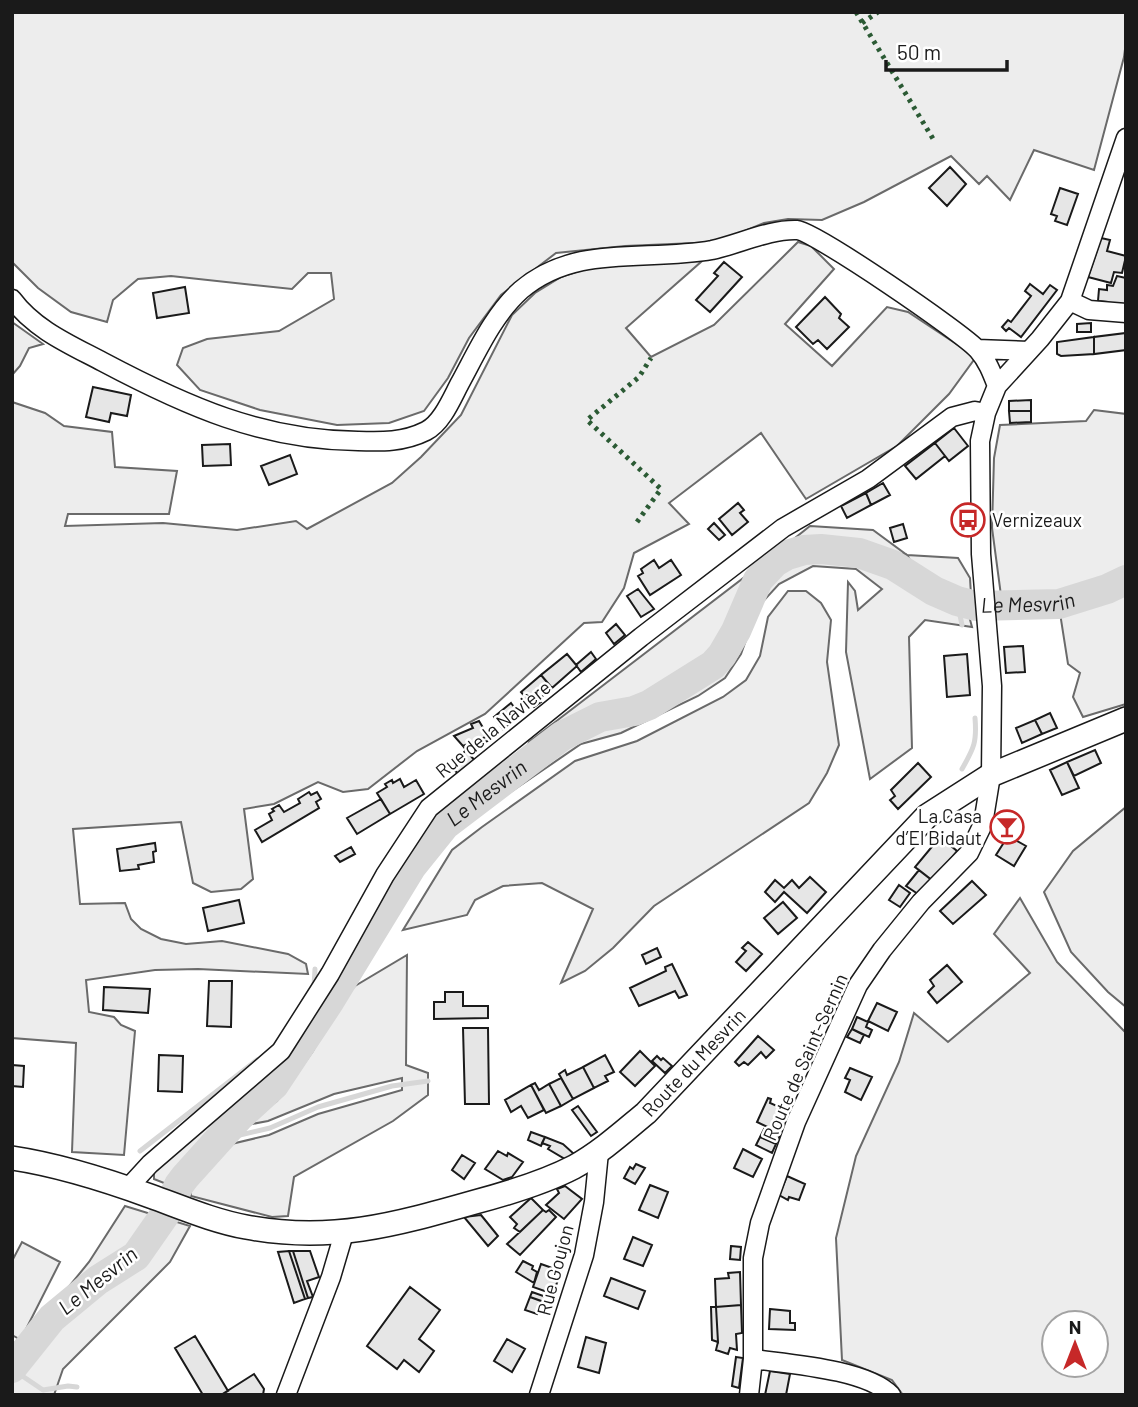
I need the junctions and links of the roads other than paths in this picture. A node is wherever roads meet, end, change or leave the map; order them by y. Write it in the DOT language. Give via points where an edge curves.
graph roads {
  1 [pos="1126,138"];
  2 [pos="12,299"];
  3 [pos="1070,301"];
  4 [pos="1126,313"];
  5 [pos="977,349"];
  6 [pos="1030,351"];
  7 [pos="997,386"];
  8 [pos="986,413"];
  9 [pos="1126,719"];
  10 [pos="991,775"];
  11 [pos="599,1153"];
  12 [pos="12,1158"];
  13 [pos="139,1192"];
  14 [pos="344,1233"];
  15 [pos="753,1359"];
  16 [pos="286,1395"];
  17 [pos="539,1395"];
  18 [pos="749,1395"];
  19 [pos="891,1395"];
  1 -- 3 [label="street"];
  2 -- 5 [label="street" via="48,332 158,391 218,416 331,441 396,442 429,429 448,405 493,323 520,291 564,264 711,250 778,232 800,230 813,236"];
  3 -- 4 [label="street" via="1089,310"];
  3 -- 6 [label="street"];
  5 -- 6 [label="street"];
  5 -- 7 [label="street"];
  6 -- 7 [label="street"];
  7 -- 8 [label="street"];
  8 -- 10 [label="street, Route de Saint-Sernin" via="980,441 983,574 992,686"];
  8 -- 13 [label="street, Rue de la Navière" via="952,417 868,479 783,528 429,808 281,1051 150,1164"];
  9 -- 10 [label="main road, Route du Mesvrin"];
  10 -- 11 [label="main road, Route du Mesvrin" via="927,816 646,1112"];
  10 -- 15 [label="street, Route de Saint-Sernin" via="983,824 969,853 922,902 858,985 796,1122 758,1234"];
  11 -- 14 [label="main road, Route du Mesvrin" via="511,1192"];
  11 -- 17 [label="street, Rue Goujon" via="584,1255"];
  12 -- 13 [label="main road, Route du Mesvrin"];
  13 -- 14 [label="main road, Route du Mesvrin" via="245,1227"];
  14 -- 16 [label="street"];
  15 -- 18 [label="street, Route de Saint-Sernin"];
  15 -- 19 [label="street" via="849,1374"];
}
